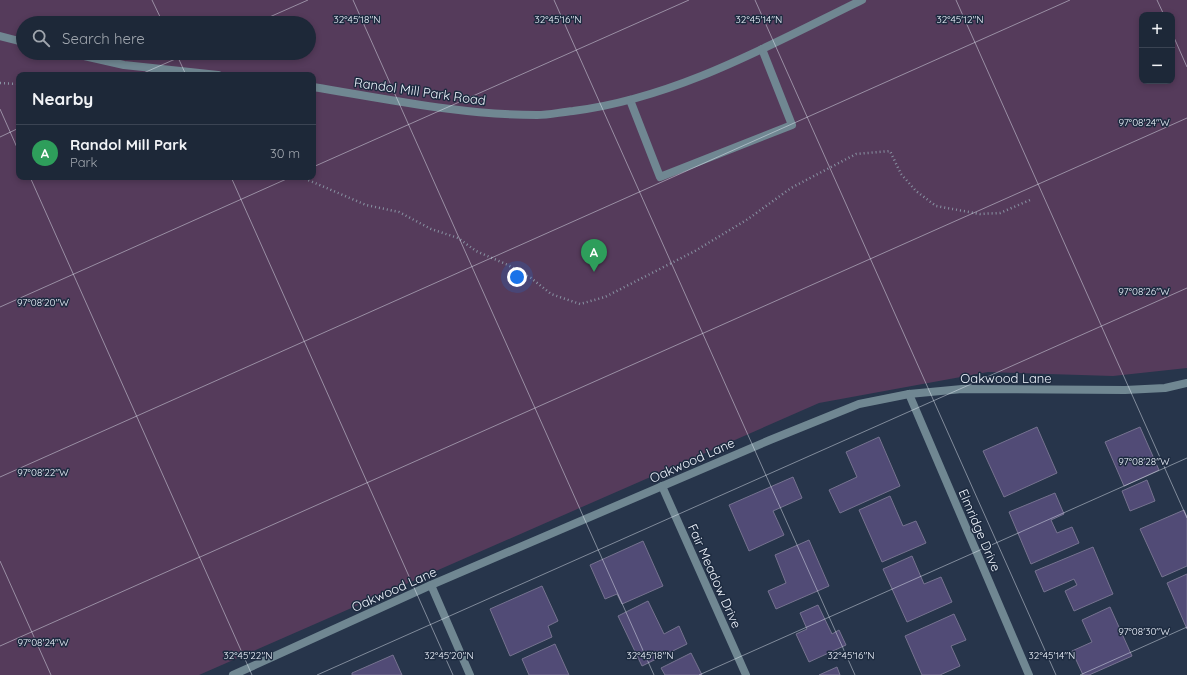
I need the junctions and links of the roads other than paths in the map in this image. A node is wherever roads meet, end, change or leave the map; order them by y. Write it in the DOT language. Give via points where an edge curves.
graph roads {
  1 [pos="862,0"];
  2 [pos="0,36"];
  3 [pos="16,40"];
  4 [pos="762,49"];
  5 [pos="102,60"];
  6 [pos="190,72"];
  7 [pos="316,87"];
  8 [pos="630,100"];
  9 [pos="1187,383"];
  10 [pos="909,394"];
  11 [pos="662,486"];
  12 [pos="432,585"];
  13 [pos="233,675"];
  14 [pos="470,675"];
  15 [pos="746,675"];
  16 [pos="1029,675"];
  1 -- 4 [label="street, Randol Mill Park Road"];
  2 -- 3 [label="street"];
  4 -- 8 [label="street, Randol Mill Park Road" via="692,79"];
  4 -- 8 [label="street" via="792,125 660,177"];
  5 -- 6 [label="street" via="124,65"];
  7 -- 8 [label="street, Randol Mill Park Road" via="462,111 538,115 588,109"];
  9 -- 10 [label="street, Oakwood Lane" via="1165,388 1125,390 962,389"];
  10 -- 11 [label="street, Oakwood Lane" via="859,404"];
  10 -- 16 [label="street, Elmridge Drive"];
  11 -- 12 [label="street, Oakwood Lane"];
  11 -- 15 [label="street, Fair Meadow Drive"];
  12 -- 13 [label="street, Oakwood Lane"];
  12 -- 14 [label="street"];
}
